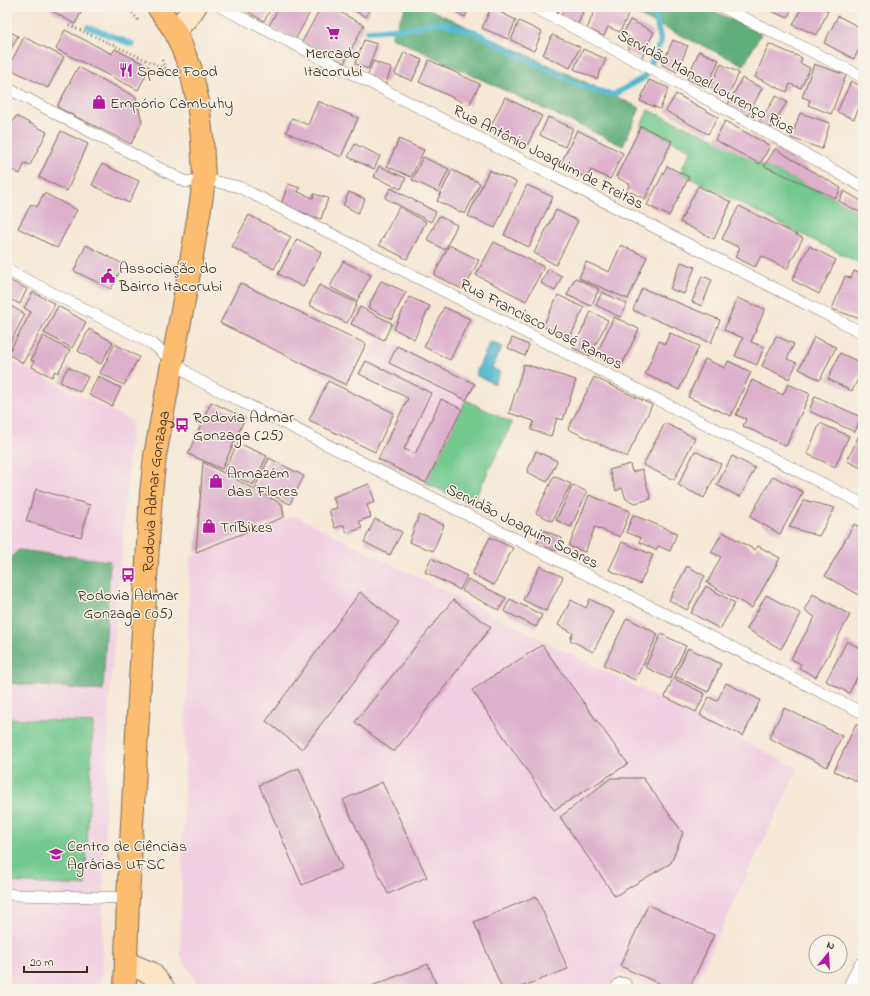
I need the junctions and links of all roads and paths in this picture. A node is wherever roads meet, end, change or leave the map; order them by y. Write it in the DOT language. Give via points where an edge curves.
graph roads {
  1 [pos="158,7"];
  2 [pos="195,7"];
  3 [pos="221,7"];
  4 [pos="533,7"];
  5 [pos="722,7"];
  6 [pos="69,25"];
  7 [pos="176,31"];
  8 [pos="165,69"];
  9 [pos="863,77"];
  10 [pos="7,88"];
  11 [pos="204,179"];
  12 [pos="863,187"];
  13 [pos="7,270"];
  14 [pos="863,333"];
  15 [pos="172,361"];
  16 [pos="863,504"];
  17 [pos="863,713"];
  18 [pos="7,893"];
  19 [pos="128,898"];
  20 [pos="126,963"];
  21 [pos="863,968"];
  22 [pos="125,989"];
  23 [pos="164,989"];
  24 [pos="854,989"];
  1 -- 7 [label="main road, Rodovia Admar Gonzaga"];
  2 -- 7 [label="main road"];
  3 -- 14 [label="lane, Rua Antônio Joaquim de Freitas"];
  4 -- 12 [label="lane, Servidão Manoel Lourenço Rios" via="656,71"];
  5 -- 9 [label="lane"];
  6 -- 8 [label="path"];
  7 -- 11 [label="main road, Rodovia Admar Gonzaga" via="190,67 198,102"];
  10 -- 11 [label="lane" via="186,182"];
  11 -- 15 [label="main road, Rodovia Admar Gonzaga"];
  11 -- 16 [label="lane, Rua Francisco José Ramos" via="239,188"];
  13 -- 15 [label="lane, Servidão Joaquim Soares" via="153,344"];
  15 -- 17 [label="lane, Servidão Joaquim Soares" via="196,379"];
  15 -- 19 [label="main road, Rodovia Admar Gonzaga" via="151,493"];
  18 -- 19 [label="lane"];
  19 -- 20 [label="main road, Rodovia Admar Gonzaga"];
  20 -- 22 [label="main road, Rodovia Admar Gonzaga"];
  20 -- 23 [label="main road" via="151,972"];
  21 -- 24 [label="street"];
}
